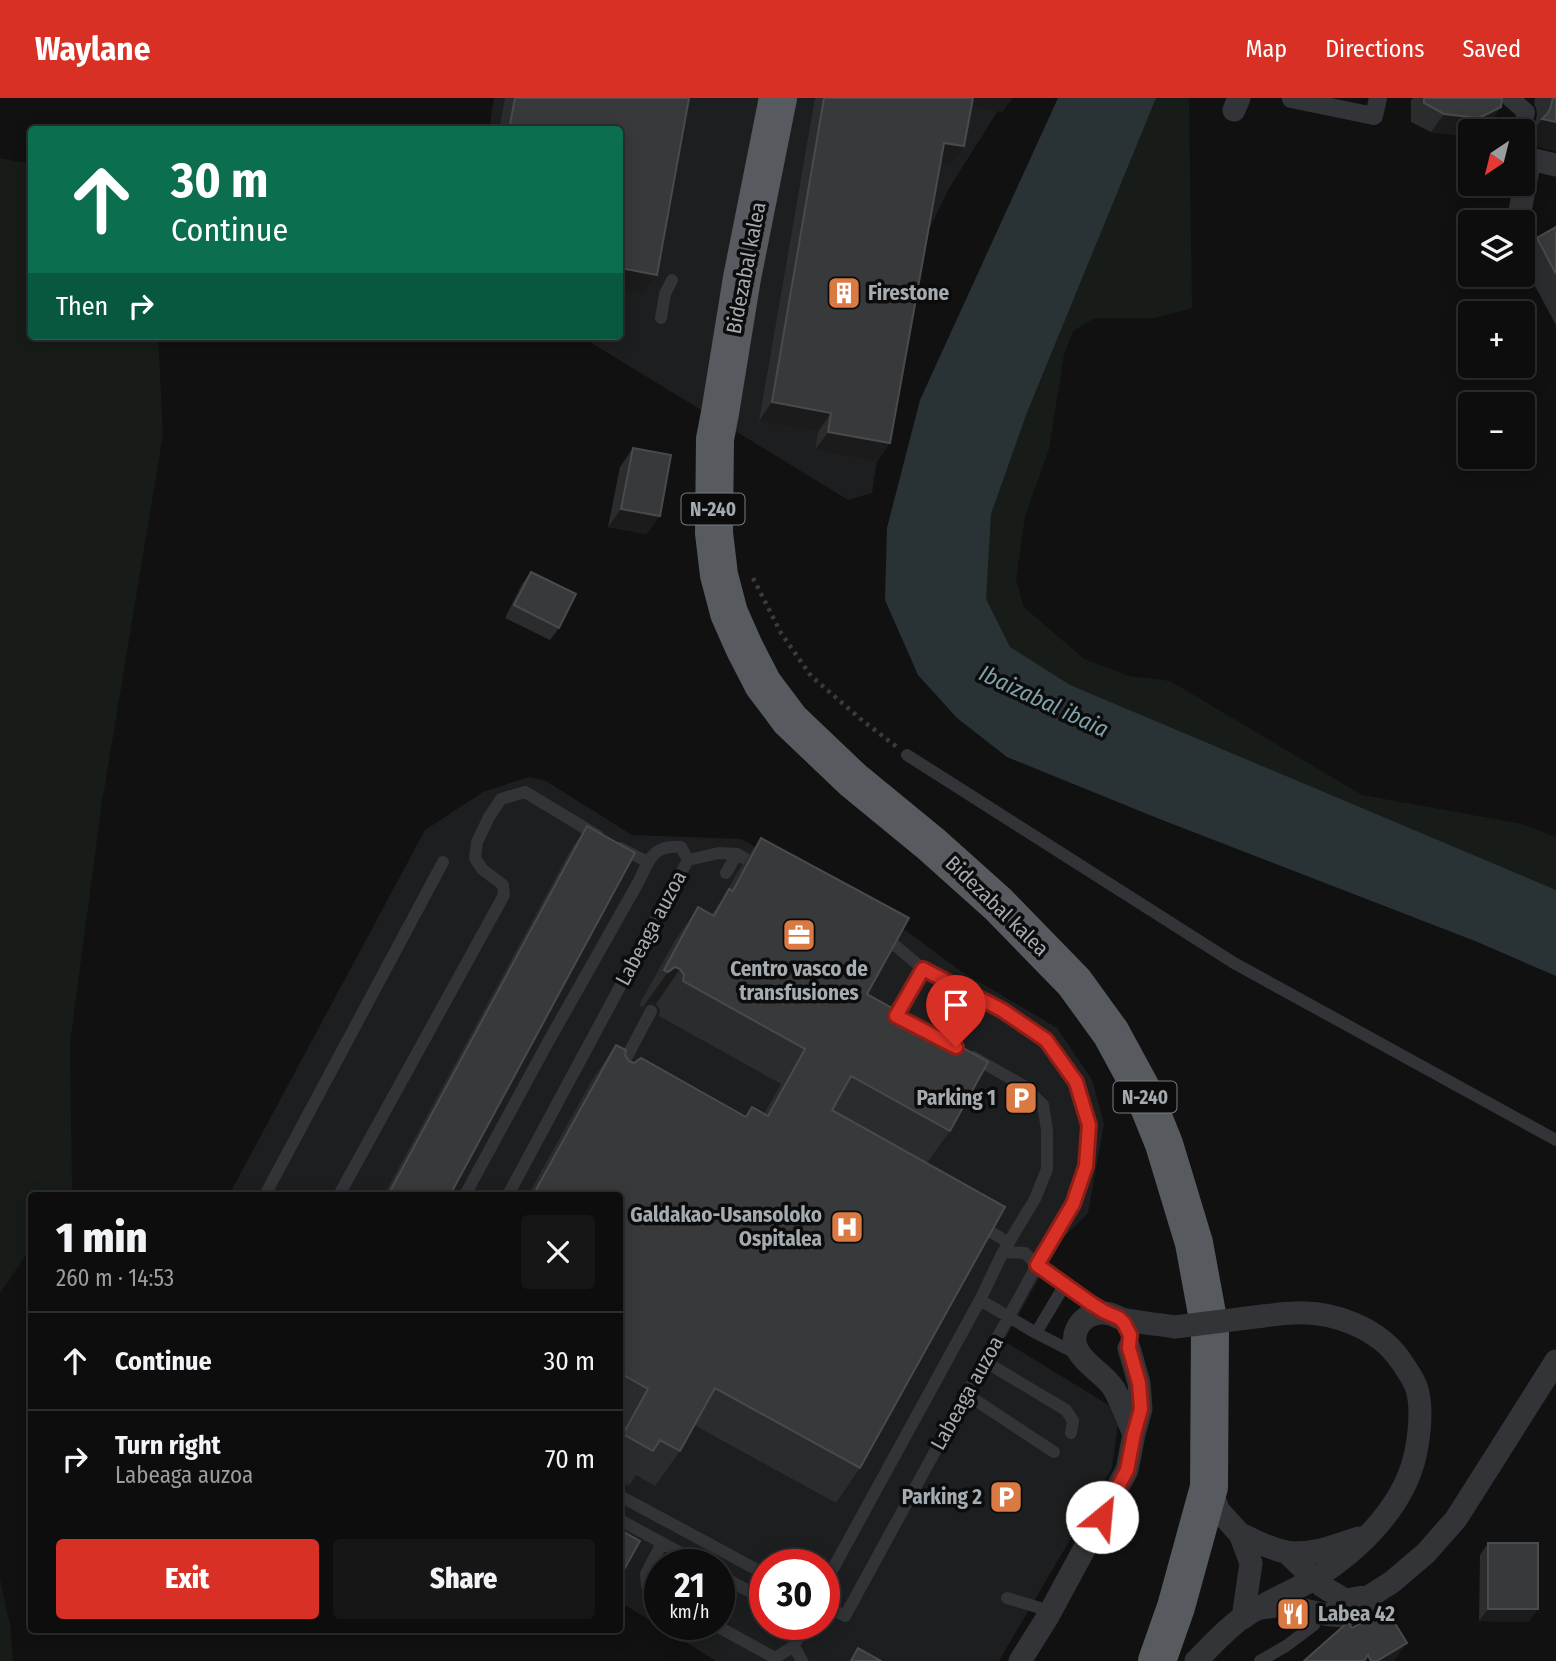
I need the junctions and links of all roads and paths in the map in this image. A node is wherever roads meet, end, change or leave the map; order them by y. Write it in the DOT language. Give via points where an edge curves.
graph roads {
  1 [pos="778,98"];
  2 [pos="1378,98"];
  3 [pos="1510,98"];
  4 [pos="1291,99"];
  5 [pos="1525,119"];
  6 [pos="1535,160"];
  7 [pos="1556,165"];
  8 [pos="672,280"];
  9 [pos="661,318"];
  10 [pos="750,568"];
  11 [pos="907,755"];
  12 [pos="737,854"];
  13 [pos="688,860"];
  14 [pos="443,862"];
  15 [pos="648,862"];
  16 [pos="726,873"];
  17 [pos="772,874"];
  18 [pos="875,934"];
  19 [pos="923,969"];
  20 [pos="651,1012"];
  21 [pos="911,1023"];
  22 [pos="967,1053"];
  23 [pos="615,1078"];
  24 [pos="1556,1140"];
  25 [pos="267,1192"];
  26 [pos="341,1192"];
  27 [pos="467,1192"];
  28 [pos="510,1192"];
  29 [pos="971,1220"];
  30 [pos="1006,1248"];
  31 [pos="1037,1265"];
  32 [pos="1064,1286"];
  33 [pos="979,1300"];
  34 [pos="1112,1315"];
  35 [pos="1009,1316"];
  36 [pos="1175,1327"];
  37 [pos="1036,1333"];
  38 [pos="1129,1348"];
  39 [pos="1086,1360"];
  40 [pos="984,1361"];
  41 [pos="1556,1361"];
  42 [pos="966,1394"];
  43 [pos="1071,1433"];
  44 [pos="1134,1434"];
  45 [pos="1054,1452"];
  46 [pos="1209,1487"];
  47 [pos="623,1498"];
  48 [pos="623,1522"];
  49 [pos="1240,1534"];
  50 [pos="1369,1535"];
  51 [pos="662,1544"];
  52 [pos="659,1549"];
  53 [pos="672,1549"];
  54 [pos="1286,1552"];
  55 [pos="840,1556"];
  56 [pos="749,1565"];
  57 [pos="1317,1583"];
  58 [pos="1370,1596"];
  59 [pos="1007,1598"];
  60 [pos="1050,1611"];
  61 [pos="840,1613"];
  62 [pos="1250,1613"];
  63 [pos="1318,1613"];
  64 [pos="735,1636"];
  65 [pos="797,1640"];
  66 [pos="794,1646"];
  67 [pos="1147,1660"];
  68 [pos="802,1661"];
  69 [pos="1020,1661"];
  70 [pos="1196,1661"];
  71 [pos="1260,1661"];
  1 -- 46 [label="highway, Bidezabal kalea / N-240" via="715,439 714,533 729,613 763,684 790,720 998,904 1074,982 1111,1033 1164,1144 1194,1243 1210,1330"];
  2 -- 4 [label="street" via="1374,116"];
  3 -- 5 [label="street" via="1526,112"];
  6 -- 7 [label="street"];
  8 -- 9 [label="lane"];
  10 -- 11 [label="path" via="781,633 811,676"];
  11 -- 24 [label="lane" via="1234,963"];
  12 -- 13 [label="lane, Labeaga auzoa"];
  12 -- 16 [label="lane"];
  12 -- 17 [label="lane"];
  13 -- 15 [label="lane" via="681,847 666,846"];
  13 -- 28 [label="lane, Labeaga auzoa"];
  14 -- 25 [label="lane"];
  15 -- 26 [label="lane" via="525,792 501,799 477,842 475,858 503,885 504,895"];
  15 -- 27 [label="lane, Labeaga auzoa"];
  18 -- 19 [label="lane"];
  19 -- 21 [label="lane" via="896,1016"];
  19 -- 31 [label="lane" via="1002,1010 1046,1040 1076,1082 1089,1125 1086,1166 1073,1204"];
  20 -- 23 [label="lane"];
  22 -- 30 [label="lane" via="1024,1086 1043,1105 1047,1168"];
  29 -- 30 [label="lane"];
  30 -- 31 [label="lane" via="1025,1253"];
  30 -- 33 [label="lane"];
  31 -- 32 [label="lane"];
  31 -- 35 [label="lane"];
  32 -- 34 [label="lane"];
  32 -- 37 [label="lane"];
  33 -- 35 [label="lane, Labeaga auzoa"];
  33 -- 55 [label="lane, Labeaga auzoa"];
  34 -- 36 [label="street"];
  34 -- 38 [label="street" via="1124,1323 1130,1335"];
  34 -- 39 [label="street" via="1081,1322 1076,1348"];
  35 -- 37 [label="lane"];
  35 -- 40 [label="lane, Labeaga auzoa"];
  36 -- 38 [label="street"];
  36 -- 50 [label="street, bridge" via="1296,1312 1325,1315 1378,1337 1399,1358 1417,1388 1421,1423 1416,1455 1388,1514"];
  37 -- 39 [label="lane"];
  38 -- 39 [label="street" via="1110,1367"];
  38 -- 44 [label="street" via="1141,1409"];
  39 -- 44 [label="street" via="1114,1388"];
  40 -- 42 [label="lane, Labeaga auzoa"];
  40 -- 43 [label="lane" via="1066,1410 1073,1421"];
  41 -- 58 [label="street" via="1456,1519 1426,1553"];
  42 -- 45 [label="lane"];
  42 -- 61 [label="lane, Labeaga auzoa" via="845,1616"];
  44 -- 60 [label="street" via="1127,1470"];
  46 -- 49 [label="street" via="1219,1511"];
  46 -- 67 [label="highway, N-240" via="1176,1607"];
  47 -- 56 [label="lane"];
  48 -- 51 [label="lane"];
  49 -- 54 [label="street"];
  49 -- 62 [label="street" via="1251,1563"];
  50 -- 54 [label="street" via="1320,1550"];
  50 -- 57 [label="street"];
  51 -- 52 [label="lane"];
  51 -- 53 [label="lane"];
  54 -- 57 [label="street"];
  57 -- 58 [label="street" via="1345,1600"];
  57 -- 62 [label="street"];
  57 -- 63 [label="street"];
  58 -- 63 [label="street" via="1355,1612 1340,1616"];
  59 -- 60 [label="lane"];
  60 -- 69 [label="street"];
  62 -- 63 [label="street" via="1280,1606"];
  62 -- 70 [label="street"];
  63 -- 71 [label="lane" via="1314,1625"];
  64 -- 66 [label="lane" via="775,1658"];
  65 -- 66 [label="lane"];
  66 -- 68 [label="lane"];
}
